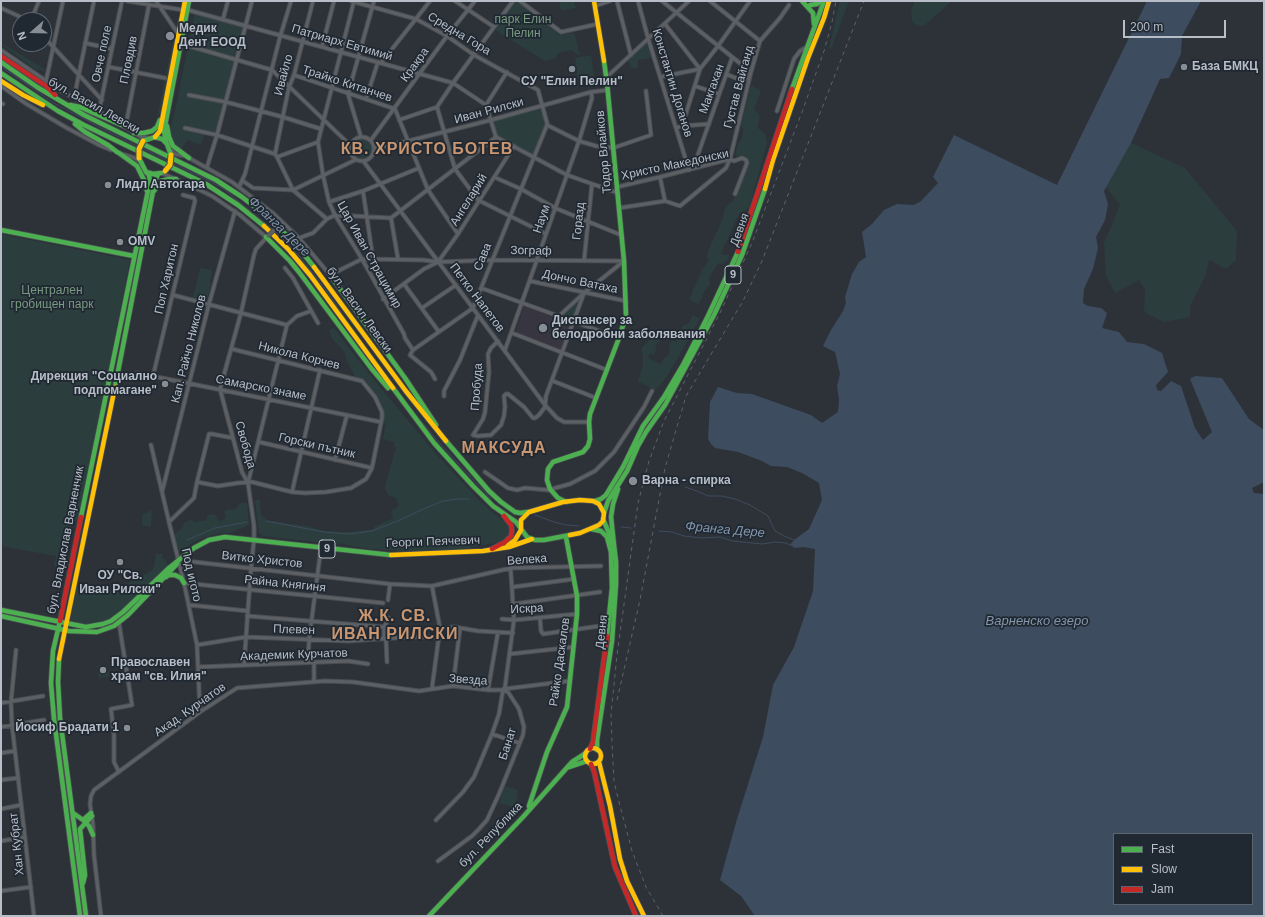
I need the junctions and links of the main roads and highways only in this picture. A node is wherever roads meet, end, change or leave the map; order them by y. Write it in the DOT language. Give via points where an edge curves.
graph roads {
  1 [pos="185,1"];
  2 [pos="190,1"];
  3 [pos="821,1"];
  4 [pos="824,1"];
  5 [pos="828,1"];
  6 [pos="594,3"];
  7 [pos="807,5"];
  8 [pos="827,8"];
  9 [pos="186,10"];
  10 [pos="821,11"];
  11 [pos="824,18"];
  12 [pos="814,28"];
  13 [pos="1,56"];
  14 [pos="1,62"];
  15 [pos="1,73"];
  16 [pos="1,81"];
  17 [pos="63,103"];
  18 [pos="164,110"];
  19 [pos="60,112"];
  20 [pos="167,116"];
  21 [pos="126,127"];
  22 [pos="134,133"];
  23 [pos="152,137"];
  24 [pos="166,142"];
  25 [pos="189,158"];
  26 [pos="146,172"];
  27 [pos="161,173"];
  28 [pos="176,179"];
  29 [pos="150,195"];
  30 [pos="1,230"];
  31 [pos="267,237"];
  32 [pos="134,256"];
  33 [pos="330,275"];
  34 [pos="411,414"];
  35 [pos="450,446"];
  36 [pos="624,476"];
  37 [pos="551,491"];
  38 [pos="567,502"];
  39 [pos="595,502"];
  40 [pos="550,505"];
  41 [pos="496,508"];
  42 [pos="529,512"];
  43 [pos="604,513"];
  44 [pos="603,519"];
  45 [pos="521,529"];
  46 [pos="591,529"];
  47 [pos="566,537"];
  48 [pos="532,539"];
  49 [pos="614,545"];
  50 [pos="504,548"];
  51 [pos="492,549"];
  52 [pos="179,561"];
  53 [pos="163,578"];
  54 [pos="184,583"];
  55 [pos="1,610"];
  56 [pos="1,616"];
  57 [pos="59,621"];
  58 [pos="67,623"];
  59 [pos="58,628"];
  60 [pos="65,630"];
  61 [pos="590,749"];
  62 [pos="597,750"];
  63 [pos="586,753"];
  64 [pos="589,762"];
  65 [pos="598,762"];
  66 [pos="567,768"];
  67 [pos="530,809"];
  68 [pos="73,813"];
  69 [pos="91,814"];
  70 [pos="84,821"];
  71 [pos="93,835"];
  72 [pos="82,884"];
  73 [pos="80,916"];
  74 [pos="86,916"];
  75 [pos="429,916"];
  76 [pos="636,916"];
  77 [pos="644,916"];
  1 -- 9 [label="main road"];
  2 -- 9 [label="main road"];
  3 -- 7 [label="main road"];
  4 -- 10 [label="main road, Девня / 9"];
  5 -- 8 [label="main road, Девня"];
  6 -- 37 [label="main road, Тодор Влайков" via="608,90 624,261 626,316 590,414 588,446 583,452 557,460 550,465 547,475"];
  7 -- 10 [label="main road"];
  7 -- 12 [label="main road" via="814,17"];
  8 -- 10 [label="main road"];
  8 -- 11 [label="main road, Девня"];
  9 -- 18 [label="main road" via="178,35"];
  9 -- 20 [label="main road" via="182,44"];
  10 -- 11 [label="main road"];
  10 -- 12 [label="main road, Девня / 9"];
  11 -- 36 [label="main road, Девня / 9" via="808,58 742,255 714,315 665,405 646,432"];
  12 -- 39 [label="main road, Девня / 9" via="737,254 683,365 643,426 624,467 606,495"];
  13 -- 17 [label="main road" via="46,86"];
  14 -- 17 [label="main road, бул. Васил Левски"];
  15 -- 19 [label="main road, бул. Васил Левски"];
  16 -- 19 [label="main road" via="28,99"];
  17 -- 21 [label="main road"];
  17 -- 35 [label="main road, бул. Васил Левски" via="104,126 216,180 271,220 313,265 405,390"];
  18 -- 22 [label="main road" via="156,129 146,133"];
  18 -- 23 [label="main road" via="160,131"];
  19 -- 29 [label="main road" via="133,162"];
  19 -- 34 [label="main road, бул. Васил Левски" via="206,184 264,226 310,276"];
  20 -- 24 [label="main road" via="164,132"];
  20 -- 25 [label="main road" via="167,130 172,142 177,150"];
  23 -- 24 [label="main road"];
  23 -- 26 [label="main road, bridge" via="144,141 139,149 140,160"];
  24 -- 27 [label="main road, bridge" via="170,152 170,165"];
  26 -- 27 [label="main road"];
  26 -- 29 [label="main road, бул. Владислав Варненчик" via="150,179"];
  27 -- 29 [label="main road, бул. Владислав Варненчик"];
  28 -- 29 [label="main road" via="162,181"];
  29 -- 32 [label="main road, бул. Владислав Варненчик"];
  29 -- 58 [label="main road, бул. Владислав Варненчик"];
  30 -- 32 [label="main road"];
  31 -- 34 [label="main road" via="290,261 374,372"];
  32 -- 57 [label="main road, бул. Владислав Варненчик"];
  33 -- 35 [label="main road" via="423,404"];
  34 -- 41 [label="main road, бул. Васил Левски" via="473,486"];
  35 -- 42 [label="main road, бул. Васил Левски" via="501,502 516,512"];
  36 -- 43 [label="main road, Девня / 9" via="608,500"];
  36 -- 49 [label="main road" via="612,508"];
  37 -- 38 [label="main road"];
  37 -- 40 [label="main road"];
  38 -- 39 [label="main road"];
  38 -- 40 [label="main road"];
  39 -- 43 [label="main road"];
  40 -- 42 [label="main road"];
  41 -- 45 [label="main road, бул. Васил Левски"];
  41 -- 51 [label="main road" via="510,522 512,532 507,540"];
  42 -- 45 [label="main road" via="522,520"];
  43 -- 44 [label="main road, 9"];
  44 -- 46 [label="main road, 9" via="599,525"];
  44 -- 49 [label="main road, Девня"];
  45 -- 48 [label="main road, бул. Васил Левски"];
  45 -- 50 [label="main road" via="515,540"];
  46 -- 47 [label="main road, 9"];
  46 -- 61 [label="main road, Девня" via="601,531 607,537 611,552 612,588 593,742"];
  47 -- 48 [label="main road, 9"];
  47 -- 67 [label="main road, Райко Даскалов" via="577,596 566,707 547,752"];
  48 -- 50 [label="main road, Георги Пеячевич / 9"];
  49 -- 62 [label="main road, Девня" via="616,596"];
  50 -- 51 [label="main road, Георги Пеячевич / 9"];
  51 -- 52 [label="main road, Георги Пеячевич / 9" via="384,555 232,537 209,540 194,548"];
  52 -- 53 [label="main road, 9"];
  52 -- 58 [label="main road, 9" via="111,621 86,627"];
  53 -- 54 [label="main road" via="175,575"];
  53 -- 60 [label="main road, 9" via="119,623 97,632"];
  55 -- 57 [label="main road, 9"];
  56 -- 59 [label="main road, 9"];
  57 -- 58 [label="main road, 9"];
  57 -- 59 [label="main road, бул. Владислав Варненчик"];
  58 -- 60 [label="main road, бул. Владислав Варненчик"];
  59 -- 60 [label="main road, 9"];
  59 -- 73 [label="main road, бул. Владислав Варненчик" via="51,670 52,700"];
  60 -- 68 [label="main road, бул. Владислав Варненчик" via="59,660 58,700"];
  61 -- 62 [label="main road"];
  61 -- 63 [label="main road"];
  62 -- 65 [label="main road" via="601,757"];
  63 -- 64 [label="main road"];
  63 -- 66 [label="main road, бул. Република"];
  64 -- 65 [label="main road"];
  64 -- 66 [label="main road, бул. Република"];
  64 -- 76 [label="main road" via="594,771 615,867"];
  65 -- 77 [label="main road" via="620,859 630,888"];
  66 -- 67 [label="main road, бул. Република"];
  67 -- 75 [label="main road, бул. Република"];
  68 -- 70 [label="main road"];
  68 -- 72 [label="main road, бул. Владислав Варненчик"];
  69 -- 70 [label="main road"];
  70 -- 71 [label="main road"];
  70 -- 72 [label="main road" via="80,829 86,875"];
  72 -- 74 [label="main road, бул. Владислав Варненчик"];
}
